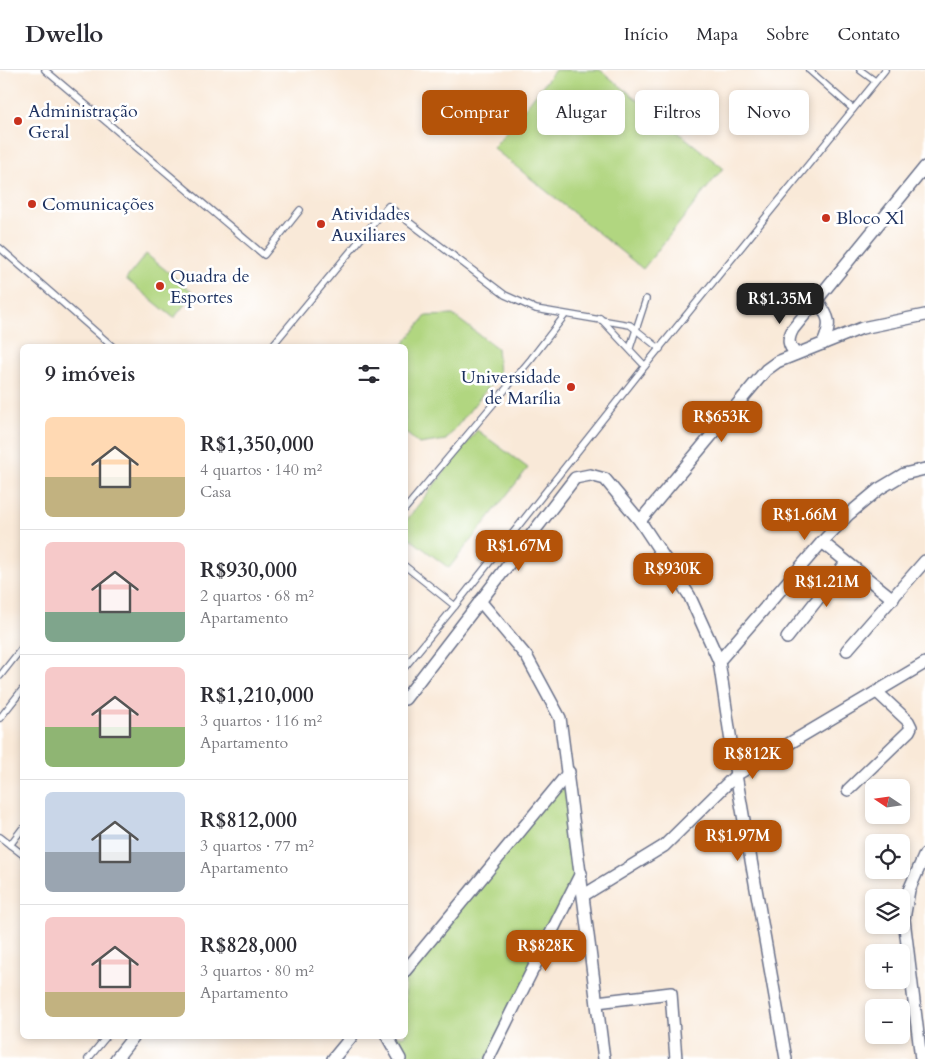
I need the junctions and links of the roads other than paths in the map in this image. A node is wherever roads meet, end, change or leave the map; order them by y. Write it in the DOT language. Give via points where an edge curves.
graph roads {
  1 [pos="45,70"];
  2 [pos="809,70"];
  3 [pos="860,70"];
  4 [pos="885,70"];
  5 [pos="875,82"];
  6 [pos="853,110"];
  7 [pos="925,167"];
  8 [pos="300,210"];
  9 [pos="0,249"];
  10 [pos="646,299"];
  11 [pos="817,300"];
  12 [pos="564,315"];
  13 [pos="925,315"];
  14 [pos="600,318"];
  15 [pos="637,329"];
  16 [pos="110,344"];
  17 [pos="274,344"];
  18 [pos="823,344"];
  19 [pos="630,348"];
  20 [pos="660,349"];
  21 [pos="796,354"];
  22 [pos="645,366"];
  23 [pos="925,469"];
  24 [pos="408,505"];
  25 [pos="640,521"];
  26 [pos="822,542"];
  27 [pos="925,561"];
  28 [pos="846,562"];
  29 [pos="408,568"];
  30 [pos="893,599"];
  31 [pos="480,601"];
  32 [pos="455,606"];
  33 [pos="787,638"];
  34 [pos="847,650"];
  35 [pos="20,651"];
  36 [pos="719,661"];
  37 [pos="408,663"];
  38 [pos="925,665"];
  39 [pos="0,676"];
  40 [pos="20,693"];
  41 [pos="878,693"];
  42 [pos="408,695"];
  43 [pos="0,718"];
  44 [pos="568,772"];
  45 [pos="736,775"];
  46 [pos="848,790"];
  47 [pos="20,832"];
  48 [pos="0,836"];
  49 [pos="10,844"];
  50 [pos="20,852"];
  51 [pos="925,854"];
  52 [pos="581,873"];
  53 [pos="584,895"];
  54 [pos="408,967"];
  55 [pos="597,1002"];
  56 [pos="105,1039"];
  57 [pos="132,1039"];
  58 [pos="350,1039"];
  59 [pos="389,1039"];
  60 [pos="88,1059"];
  61 [pos="116,1059"];
  62 [pos="333,1059"];
  63 [pos="400,1059"];
  64 [pos="488,1059"];
  65 [pos="604,1059"];
  66 [pos="676,1059"];
  67 [pos="786,1059"];
  68 [pos="921,1059"];
  1 -- 8 [label="lane" via="264,255"];
  2 -- 6 [label="lane"];
  3 -- 5 [label="lane"];
  4 -- 5 [label="lane"];
  5 -- 6 [label="lane"];
  6 -- 20 [label="lane"];
  7 -- 11 [label="street"];
  9 -- 16 [label="lane"];
  10 -- 15 [label="lane"];
  11 -- 18 [label="street" via="830,325"];
  11 -- 21 [label="street" via="788,338 789,346"];
  12 -- 14 [label="lane"];
  12 -- 17 [label="lane" via="536,309 505,295 388,206"];
  12 -- 24 [label="lane"];
  13 -- 18 [label="street" via="869,326"];
  14 -- 15 [label="lane"];
  14 -- 19 [label="lane"];
  15 -- 19 [label="lane"];
  15 -- 20 [label="lane"];
  18 -- 21 [label="street"];
  19 -- 22 [label="lane"];
  20 -- 22 [label="lane"];
  21 -- 25 [label="street" via="766,370"];
  22 -- 32 [label="lane"];
  23 -- 26 [label="street" via="904,474 879,489"];
  25 -- 31 [label="street" via="605,478 590,475 575,478"];
  25 -- 36 [label="street" via="689,595"];
  26 -- 28 [label="street"];
  26 -- 36 [label="street"];
  27 -- 30 [label="street"];
  28 -- 30 [label="street"];
  28 -- 33 [label="street"];
  29 -- 32 [label="lane"];
  30 -- 34 [label="street"];
  31 -- 42 [label="street"];
  31 -- 44 [label="street" via="526,657 556,710"];
  32 -- 37 [label="lane"];
  35 -- 39 [label="lane"];
  36 -- 45 [label="street"];
  38 -- 41 [label="street"];
  40 -- 43 [label="lane"];
  41 -- 45 [label="street"];
  41 -- 46 [label="street" via="908,721 909,731"];
  44 -- 52 [label="street"];
  44 -- 54 [label="street"];
  45 -- 53 [label="street" via="664,846"];
  45 -- 67 [label="street"];
  47 -- 49 [label="lane"];
  48 -- 49 [label="lane"];
  49 -- 50 [label="lane"];
  51 -- 68 [label="street" via="909,890 904,919"];
  52 -- 53 [label="street"];
  52 -- 64 [label="street"];
  53 -- 55 [label="street"];
  55 -- 65 [label="street"];
  55 -- 66 [label="street" via="671,993"];
  56 -- 60 [label="lane"];
  57 -- 61 [label="street"];
  58 -- 62 [label="street"];
  59 -- 63 [label="street"];
}
